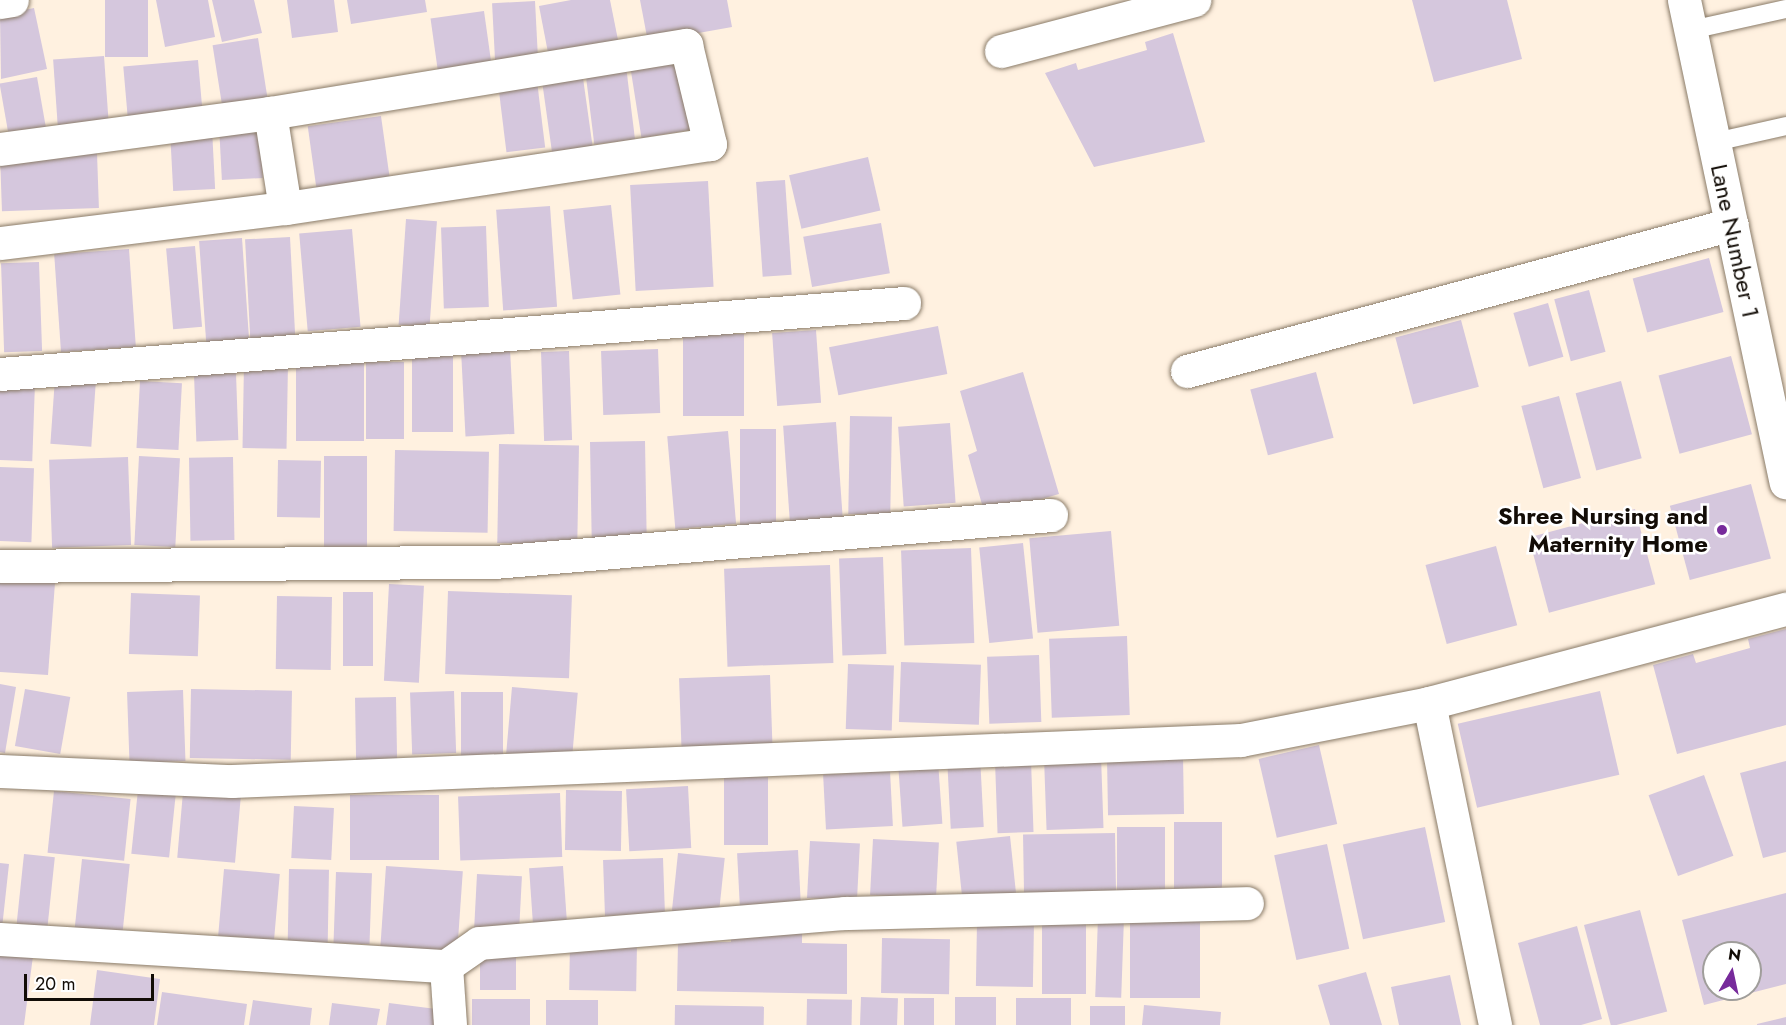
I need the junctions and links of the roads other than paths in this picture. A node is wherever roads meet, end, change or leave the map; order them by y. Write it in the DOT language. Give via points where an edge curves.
graph roads {
  1 [pos="12,0"];
  2 [pos="1194,0"];
  3 [pos="0,2"];
  4 [pos="1786,9"];
  5 [pos="1688,15"];
  6 [pos="1001,51"];
  7 [pos="270,113"];
  8 [pos="1786,126"];
  9 [pos="1714,142"];
  10 [pos="0,149"];
  11 [pos="285,208"];
  12 [pos="1732,224"];
  13 [pos="0,243"];
  14 [pos="904,303"];
  15 [pos="1187,371"];
  16 [pos="0,374"];
  17 [pos="1786,482"];
  18 [pos="1051,515"];
  19 [pos="0,566"];
  20 [pos="1786,609"];
  21 [pos="1429,703"];
  22 [pos="0,771"];
  23 [pos="1247,903"];
  24 [pos="0,939"];
  25 [pos="446,966"];
  26 [pos="450,1025"];
  27 [pos="1495,1025"];
  1 -- 3 [label="street"];
  2 -- 6 [label="street"];
  4 -- 5 [label="lane"];
  5 -- 9 [label="street, Lane Number 1"];
  7 -- 10 [label="street"];
  7 -- 11 [label="street"];
  7 -- 11 [label="street" via="686,45 710,144"];
  8 -- 9 [label="lane"];
  9 -- 12 [label="street, Lane Number 1"];
  11 -- 13 [label="street"];
  12 -- 15 [label="street"];
  12 -- 17 [label="street, Lane Number 1"];
  14 -- 16 [label="street"];
  18 -- 19 [label="street" via="494,562"];
  20 -- 21 [label="street"];
  21 -- 22 [label="street" via="1241,740 1173,745 232,781"];
  21 -- 27 [label="street"];
  23 -- 25 [label="street" via="845,913 479,944"];
  24 -- 25 [label="street"];
  25 -- 26 [label="street"];
}
